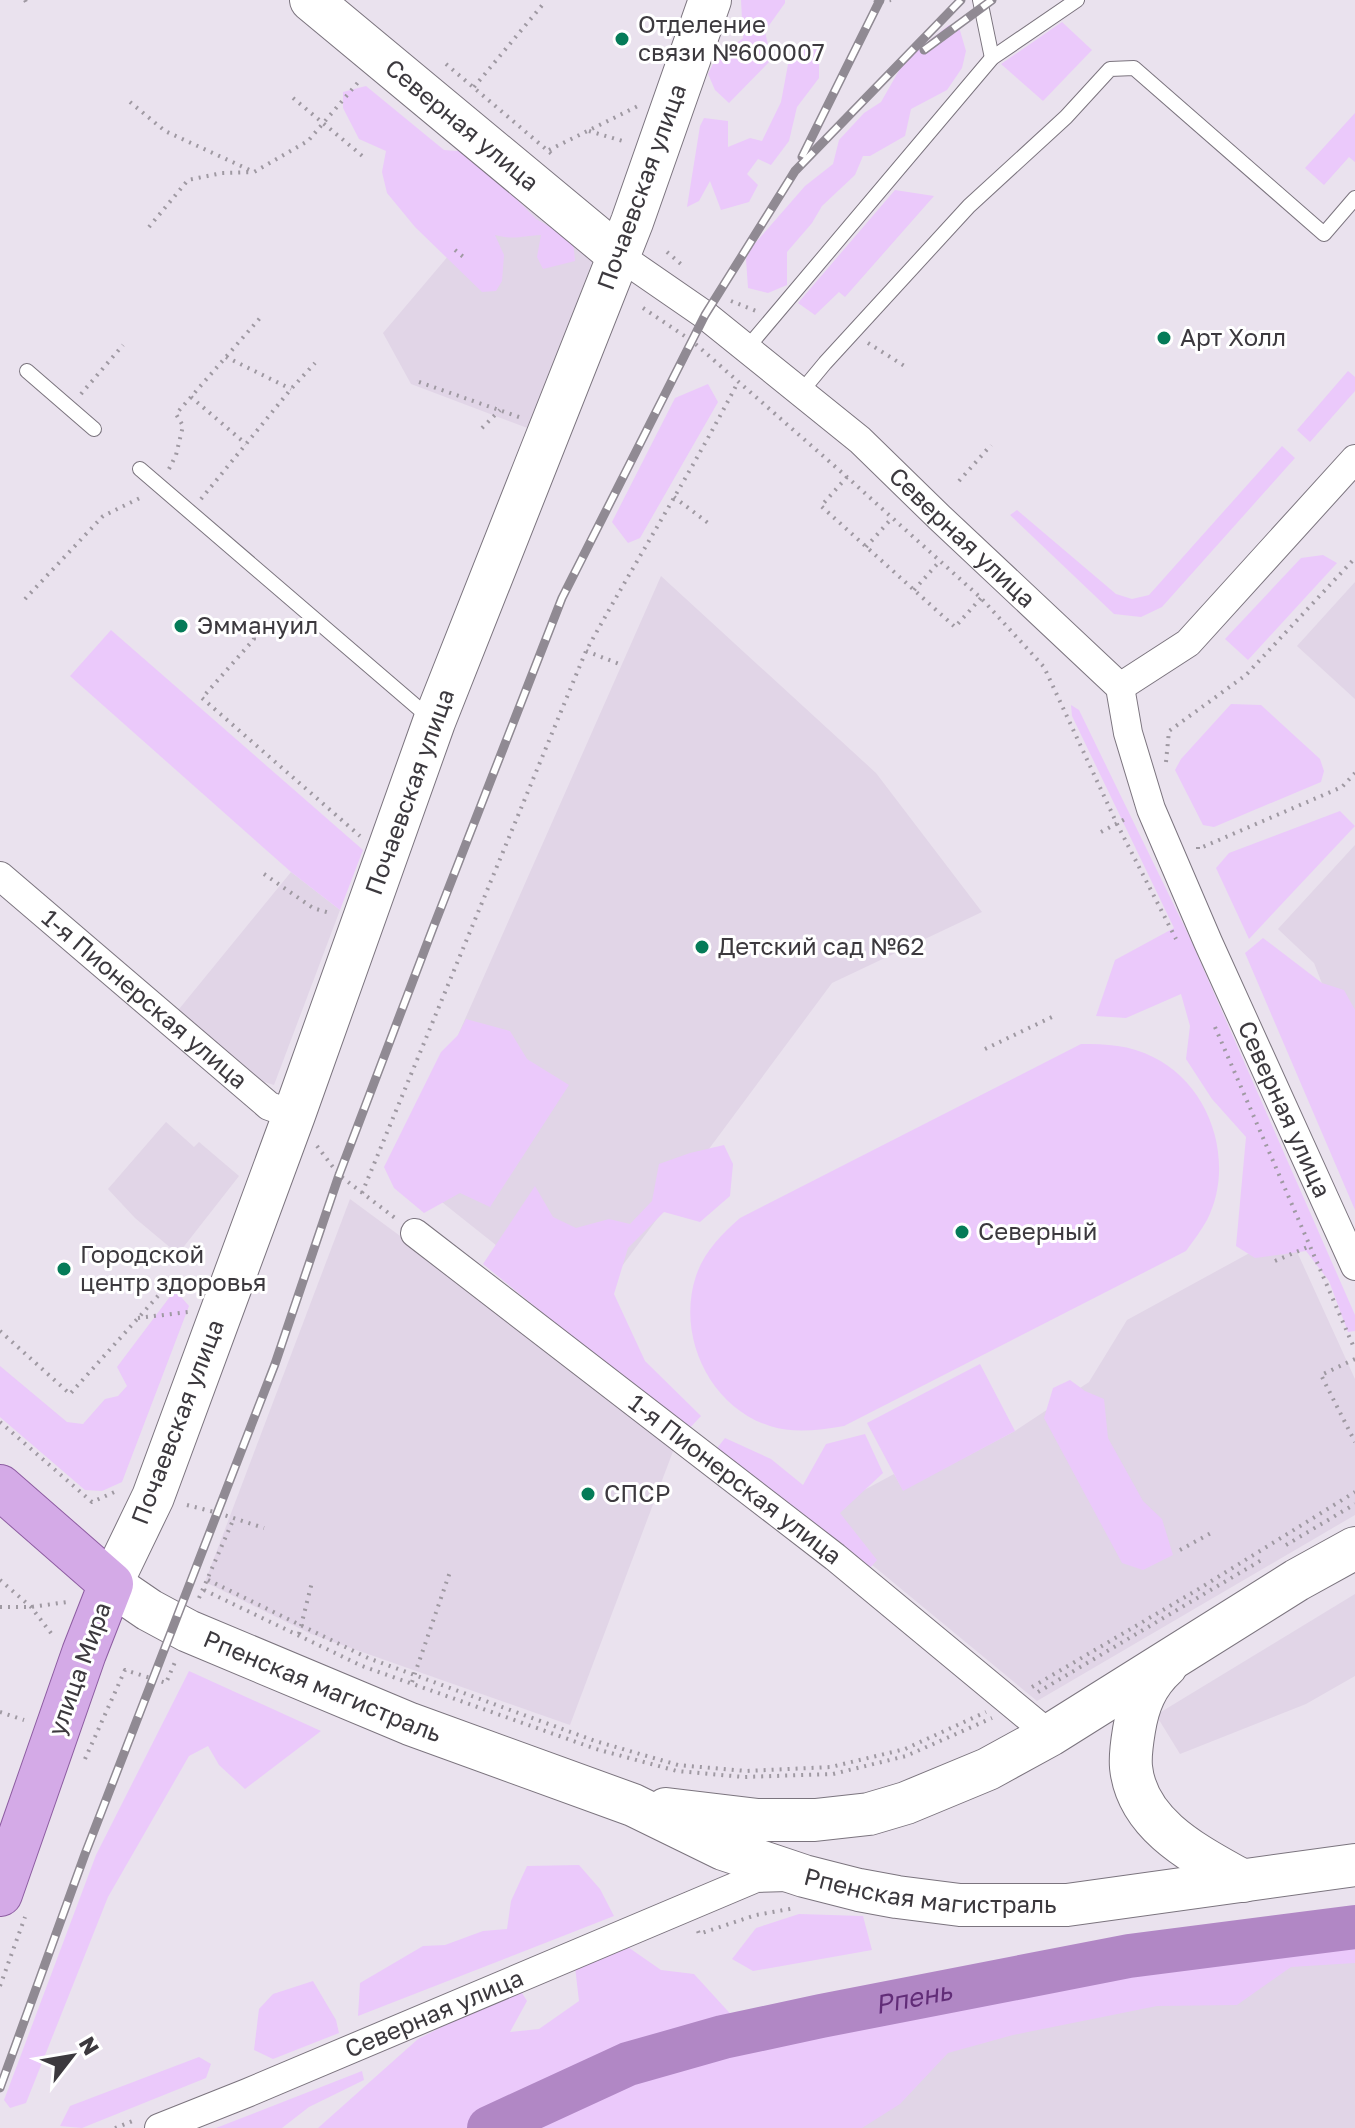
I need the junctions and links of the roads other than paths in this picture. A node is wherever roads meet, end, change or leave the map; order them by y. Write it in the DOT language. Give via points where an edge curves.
graph roads {
  1 [pos="311,0"];
  2 [pos="710,0"];
  3 [pos="980,0"];
  4 [pos="1077,0"];
  5 [pos="992,58"];
  6 [pos="1355,198"];
  7 [pos="618,255"];
  8 [pos="747,348"];
  9 [pos="27,371"];
  10 [pos="801,392"];
  11 [pos="94,429"];
  12 [pos="1355,459"];
  13 [pos="140,469"];
  14 [pos="1120,687"];
  15 [pos="434,722"];
  16 [pos="0,876"];
  17 [pos="294,1115"];
  18 [pos="415,1233"];
  19 [pos="1355,1266"];
  20 [pos="0,1487"];
  21 [pos="1355,1548"];
  22 [pos="111,1584"];
  23 [pos="1185,1650"];
  24 [pos="1050,1735"];
  25 [pos="633,1805"];
  26 [pos="723,1849"];
  27 [pos="1355,1865"];
  28 [pos="804,1876"];
  29 [pos="1243,1881"];
  30 [pos="0,1894"];
  31 [pos="708,1898"];
  32 [pos="159,2128"];
  1 -- 7 [label="main road, Северная улица"];
  2 -- 7 [label="main road, Почаевская улица"];
  3 -- 5 [label="lane"];
  4 -- 5 [label="lane"];
  5 -- 8 [label="lane"];
  6 -- 10 [label="lane" via="1324,234 1134,68 1110,69 969,206"];
  7 -- 8 [label="street, Северная улица"];
  7 -- 15 [label="main road, Почаевская улица"];
  8 -- 10 [label="street, Северная улица"];
  9 -- 11 [label="lane"];
  10 -- 14 [label="street, Северная улица" via="860,440"];
  12 -- 14 [label="street" via="1188,643"];
  13 -- 15 [label="lane"];
  14 -- 19 [label="street, Северная улица" via="1151,809"];
  15 -- 17 [label="main road, Почаевская улица"];
  16 -- 17 [label="street, 1-я Пионерская улица" via="269,1106"];
  17 -- 22 [label="main road, Почаевская улица" via="153,1497"];
  18 -- 24 [label="street, 1-я Пионерская улица" via="835,1557"];
  20 -- 22 [label="main road, улица Мира"];
  21 -- 23 [label="main road, Рпенская магистраль"];
  22 -- 25 [label="main road, Рпенская магистраль" via="188,1631 246,1656 410,1724"];
  22 -- 30 [label="main road, улица Мира"];
  23 -- 24 [label="main road, Рпенская магистраль"];
  23 -- 29 [label="main road, Рпенская магистраль" via="1153,1677 1138,1707 1131,1767 1139,1796 1157,1823 1191,1851"];
  24 -- 25 [label="main road, Рпенская магистраль" via="988,1769 869,1814 758,1820"];
  25 -- 26 [label="main road, Рпенская магистраль"];
  26 -- 28 [label="main road, Рпенская магистраль"];
  26 -- 31 [label="street"];
  27 -- 29 [label="main road, Рпенская магистраль"];
  28 -- 29 [label="main road, Рпенская магистраль" via="897,1897 975,1905 1067,1905"];
  28 -- 31 [label="street, Северная улица" via="756,1878"];
  31 -- 32 [label="street, Северная улица"];
}
